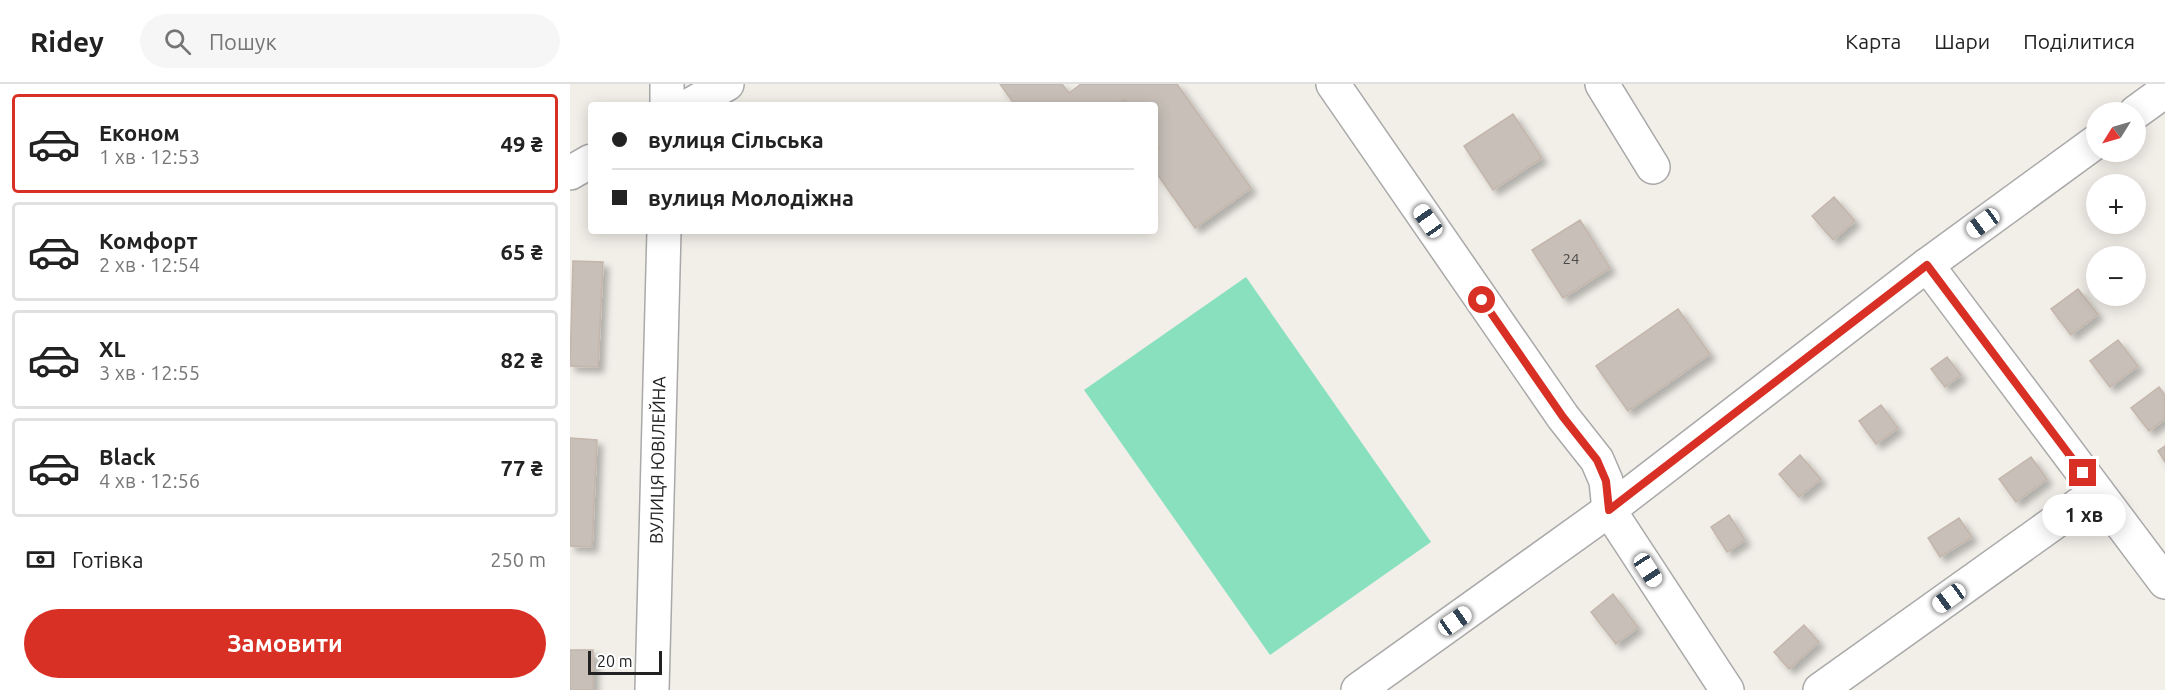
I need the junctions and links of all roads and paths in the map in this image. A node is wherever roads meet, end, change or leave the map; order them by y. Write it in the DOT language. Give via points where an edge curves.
graph roads {
  1 [pos="667,84"];
  2 [pos="727,84"];
  3 [pos="1333,84"];
  4 [pos="1602,84"];
  5 [pos="2165,91"];
  6 [pos="667,102"];
  7 [pos="695,102"];
  8 [pos="2146,105"];
  9 [pos="2086,149"];
  10 [pos="588,163"];
  11 [pos="1653,166"];
  12 [pos="570,173"];
  13 [pos="664,234"];
  14 [pos="1927,265"];
  15 [pos="2097,492"];
  16 [pos="1609,510"];
  17 [pos="2165,582"];
  18 [pos="652,690"];
  19 [pos="1358,690"];
  20 [pos="1727,690"];
  21 [pos="1820,690"];
  1 -- 6 [label="street"];
  2 -- 7 [label="street"];
  3 -- 16 [label="street" via="1563,417 1597,460 1606,481"];
  4 -- 11 [label="street"];
  5 -- 8 [label="street"];
  9 -- 14 [label="street"];
  10 -- 12 [label="street"];
  13 -- 18 [label="street, ВУЛИЦЯ ЮВІЛЕЙНА"];
  14 -- 15 [label="street"];
  14 -- 16 [label="street"];
  15 -- 17 [label="street"];
  15 -- 21 [label="street"];
  16 -- 19 [label="street"];
  16 -- 20 [label="street"];
}
